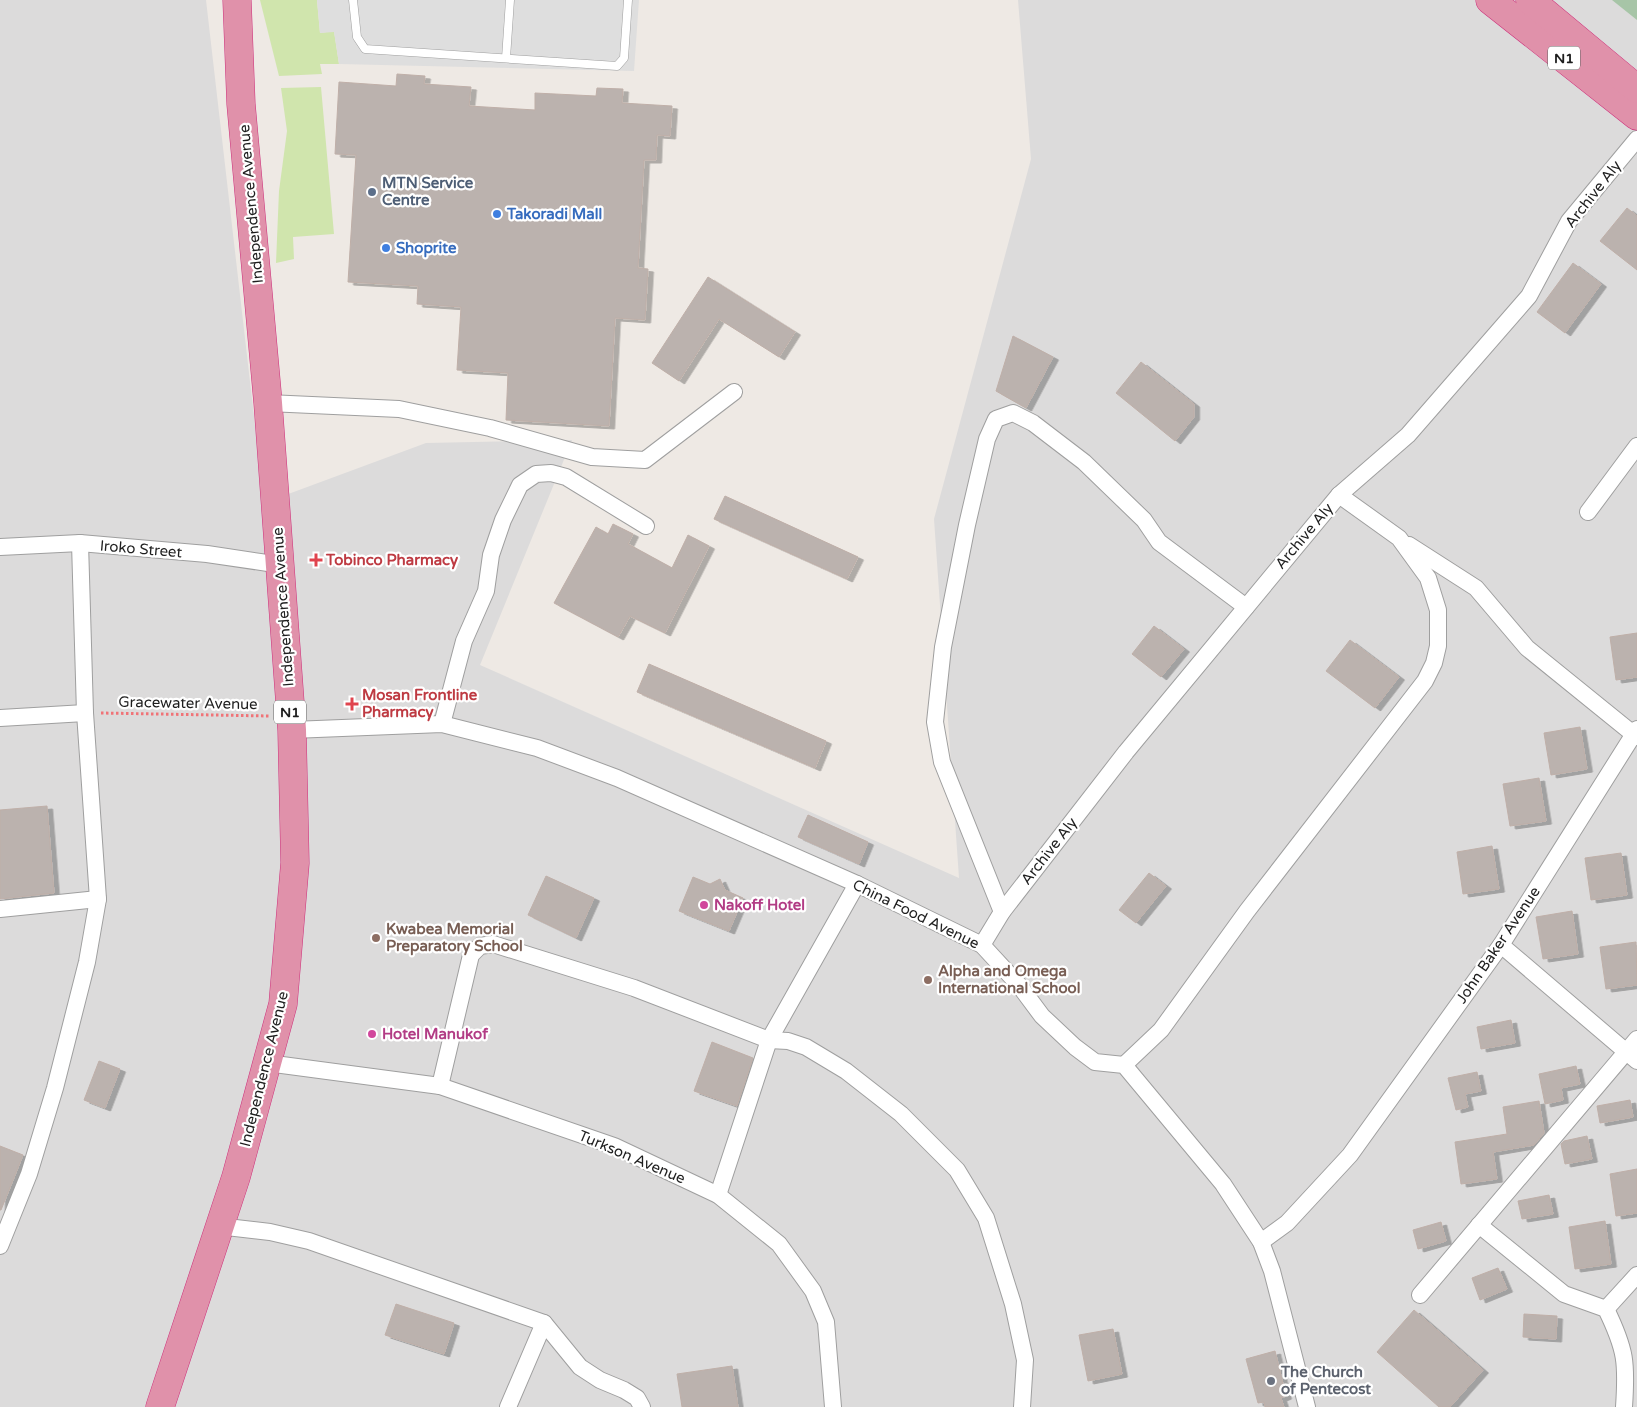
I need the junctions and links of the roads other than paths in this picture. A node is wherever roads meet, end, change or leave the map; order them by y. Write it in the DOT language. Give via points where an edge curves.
graph roads {
  1 [pos="237,0"];
  2 [pos="353,0"];
  3 [pos="510,0"];
  4 [pos="628,0"];
  5 [pos="1490,0"];
  6 [pos="1530,0"];
  7 [pos="506,58"];
  8 [pos="1637,89"];
  9 [pos="1637,116"];
  10 [pos="1637,139"];
  11 [pos="734,392"];
  12 [pos="268,403"];
  13 [pos="1637,446"];
  14 [pos="1339,495"];
  15 [pos="1588,512"];
  16 [pos="646,526"];
  17 [pos="1399,538"];
  18 [pos="80,544"];
  19 [pos="0,547"];
  20 [pos="280,566"];
  21 [pos="1246,607"];
  22 [pos="85,713"];
  23 [pos="0,718"];
  24 [pos="291,723"];
  25 [pos="442,724"];
  26 [pos="1636,733"];
  27 [pos="857,884"];
  28 [pos="98,899"];
  29 [pos="0,909"];
  30 [pos="1002,912"];
  31 [pos="982,945"];
  32 [pos="1501,945"];
  33 [pos="1637,1039"];
  34 [pos="769,1040"];
  35 [pos="1631,1057"];
  36 [pos="267,1063"];
  37 [pos="1124,1065"];
  38 [pos="440,1086"];
  39 [pos="718,1195"];
  40 [pos="1479,1225"];
  41 [pos="218,1226"];
  42 [pos="1262,1242"];
  43 [pos="0,1246"];
  44 [pos="1637,1275"];
  45 [pos="1420,1295"];
  46 [pos="1606,1309"];
  47 [pos="544,1323"];
  48 [pos="160,1407"];
  49 [pos="508,1407"];
  50 [pos="642,1407"];
  51 [pos="833,1407"];
  52 [pos="1022,1407"];
  53 [pos="1307,1407"];
  54 [pos="1624,1407"];
  1 -- 12 [label="highway, Independence Avenue / N1" via="241,104"];
  2 -- 7 [label="lane" via="357,37 365,49"];
  3 -- 7 [label="lane"];
  4 -- 7 [label="lane" via="624,58 617,66"];
  5 -- 9 [label="highway, N1"];
  6 -- 8 [label="highway, N1"];
  10 -- 14 [label="street, Archive Aly" via="1568,222 1529,296 1408,435"];
  11 -- 12 [label="street" via="645,460 592,457 490,428 399,409"];
  12 -- 20 [label="highway, Independence Avenue / N1"];
  13 -- 15 [label="street"];
  14 -- 17 [label="street"];
  14 -- 21 [label="street, Archive Aly"];
  16 -- 25 [label="street" via="566,477 536,474 520,485 491,555 486,591 464,641"];
  17 -- 26 [label="street" via="1476,588 1527,648"];
  17 -- 37 [label="street" via="1428,578 1438,610 1438,646 1425,681 1247,911 1161,1030"];
  18 -- 19 [label="street, Iroko Street"];
  18 -- 20 [label="street, Iroko Street" via="207,554"];
  18 -- 22 [label="street"];
  20 -- 24 [label="highway, Independence Avenue / N1"];
  21 -- 30 [label="street, Archive Aly" via="1126,752"];
  21 -- 30 [label="street" via="1159,542 1144,520 1084,462 1033,423 1013,413 996,419 987,439 967,525 943,648 935,722 948,780"];
  22 -- 23 [label="street"];
  22 -- 28 [label="street"];
  24 -- 25 [label="street, China Food Avenue"];
  24 -- 36 [label="highway, Independence Avenue / N1" via="296,863 283,1004"];
  25 -- 27 [label="street, China Food Avenue" via="537,748 617,778"];
  26 -- 32 [label="street, John Baker Avenue"];
  27 -- 31 [label="street, China Food Avenue"];
  27 -- 34 [label="street"];
  28 -- 29 [label="street"];
  28 -- 43 [label="street" via="87,962 55,1088 29,1174"];
  30 -- 31 [label="street, Archive Aly"];
  31 -- 37 [label="street, China Food Avenue" via="1042,1016 1075,1048 1095,1062"];
  32 -- 35 [label="street"];
  32 -- 42 [label="street, John Baker Avenue" via="1350,1155 1287,1223"];
  33 -- 35 [label="street"];
  34 -- 38 [label="street" via="634,988 493,944 480,946 471,955"];
  34 -- 39 [label="street"];
  34 -- 52 [label="street" via="788,1041 806,1047 846,1071 901,1114 957,1170 986,1218 1013,1304 1026,1360"];
  35 -- 40 [label="street"];
  36 -- 38 [label="street, Turkson Avenue"];
  36 -- 41 [label="highway, Independence Avenue / N1" via="236,1176"];
  37 -- 42 [label="street" via="1223,1184"];
  38 -- 39 [label="street, Turkson Avenue" via="614,1146"];
  39 -- 51 [label="street, Turkson Avenue" via="779,1244 814,1291 826,1322"];
  40 -- 45 [label="street"];
  40 -- 46 [label="street" via="1564,1294"];
  41 -- 47 [label="street" via="270,1232 309,1242"];
  41 -- 48 [label="highway, Independence Avenue / N1"];
  42 -- 53 [label="street"];
  44 -- 46 [label="street"];
  46 -- 54 [label="street" via="1620,1337 1626,1367"];
  47 -- 49 [label="street"];
  47 -- 50 [label="street" via="580,1366 637,1398"];
}
